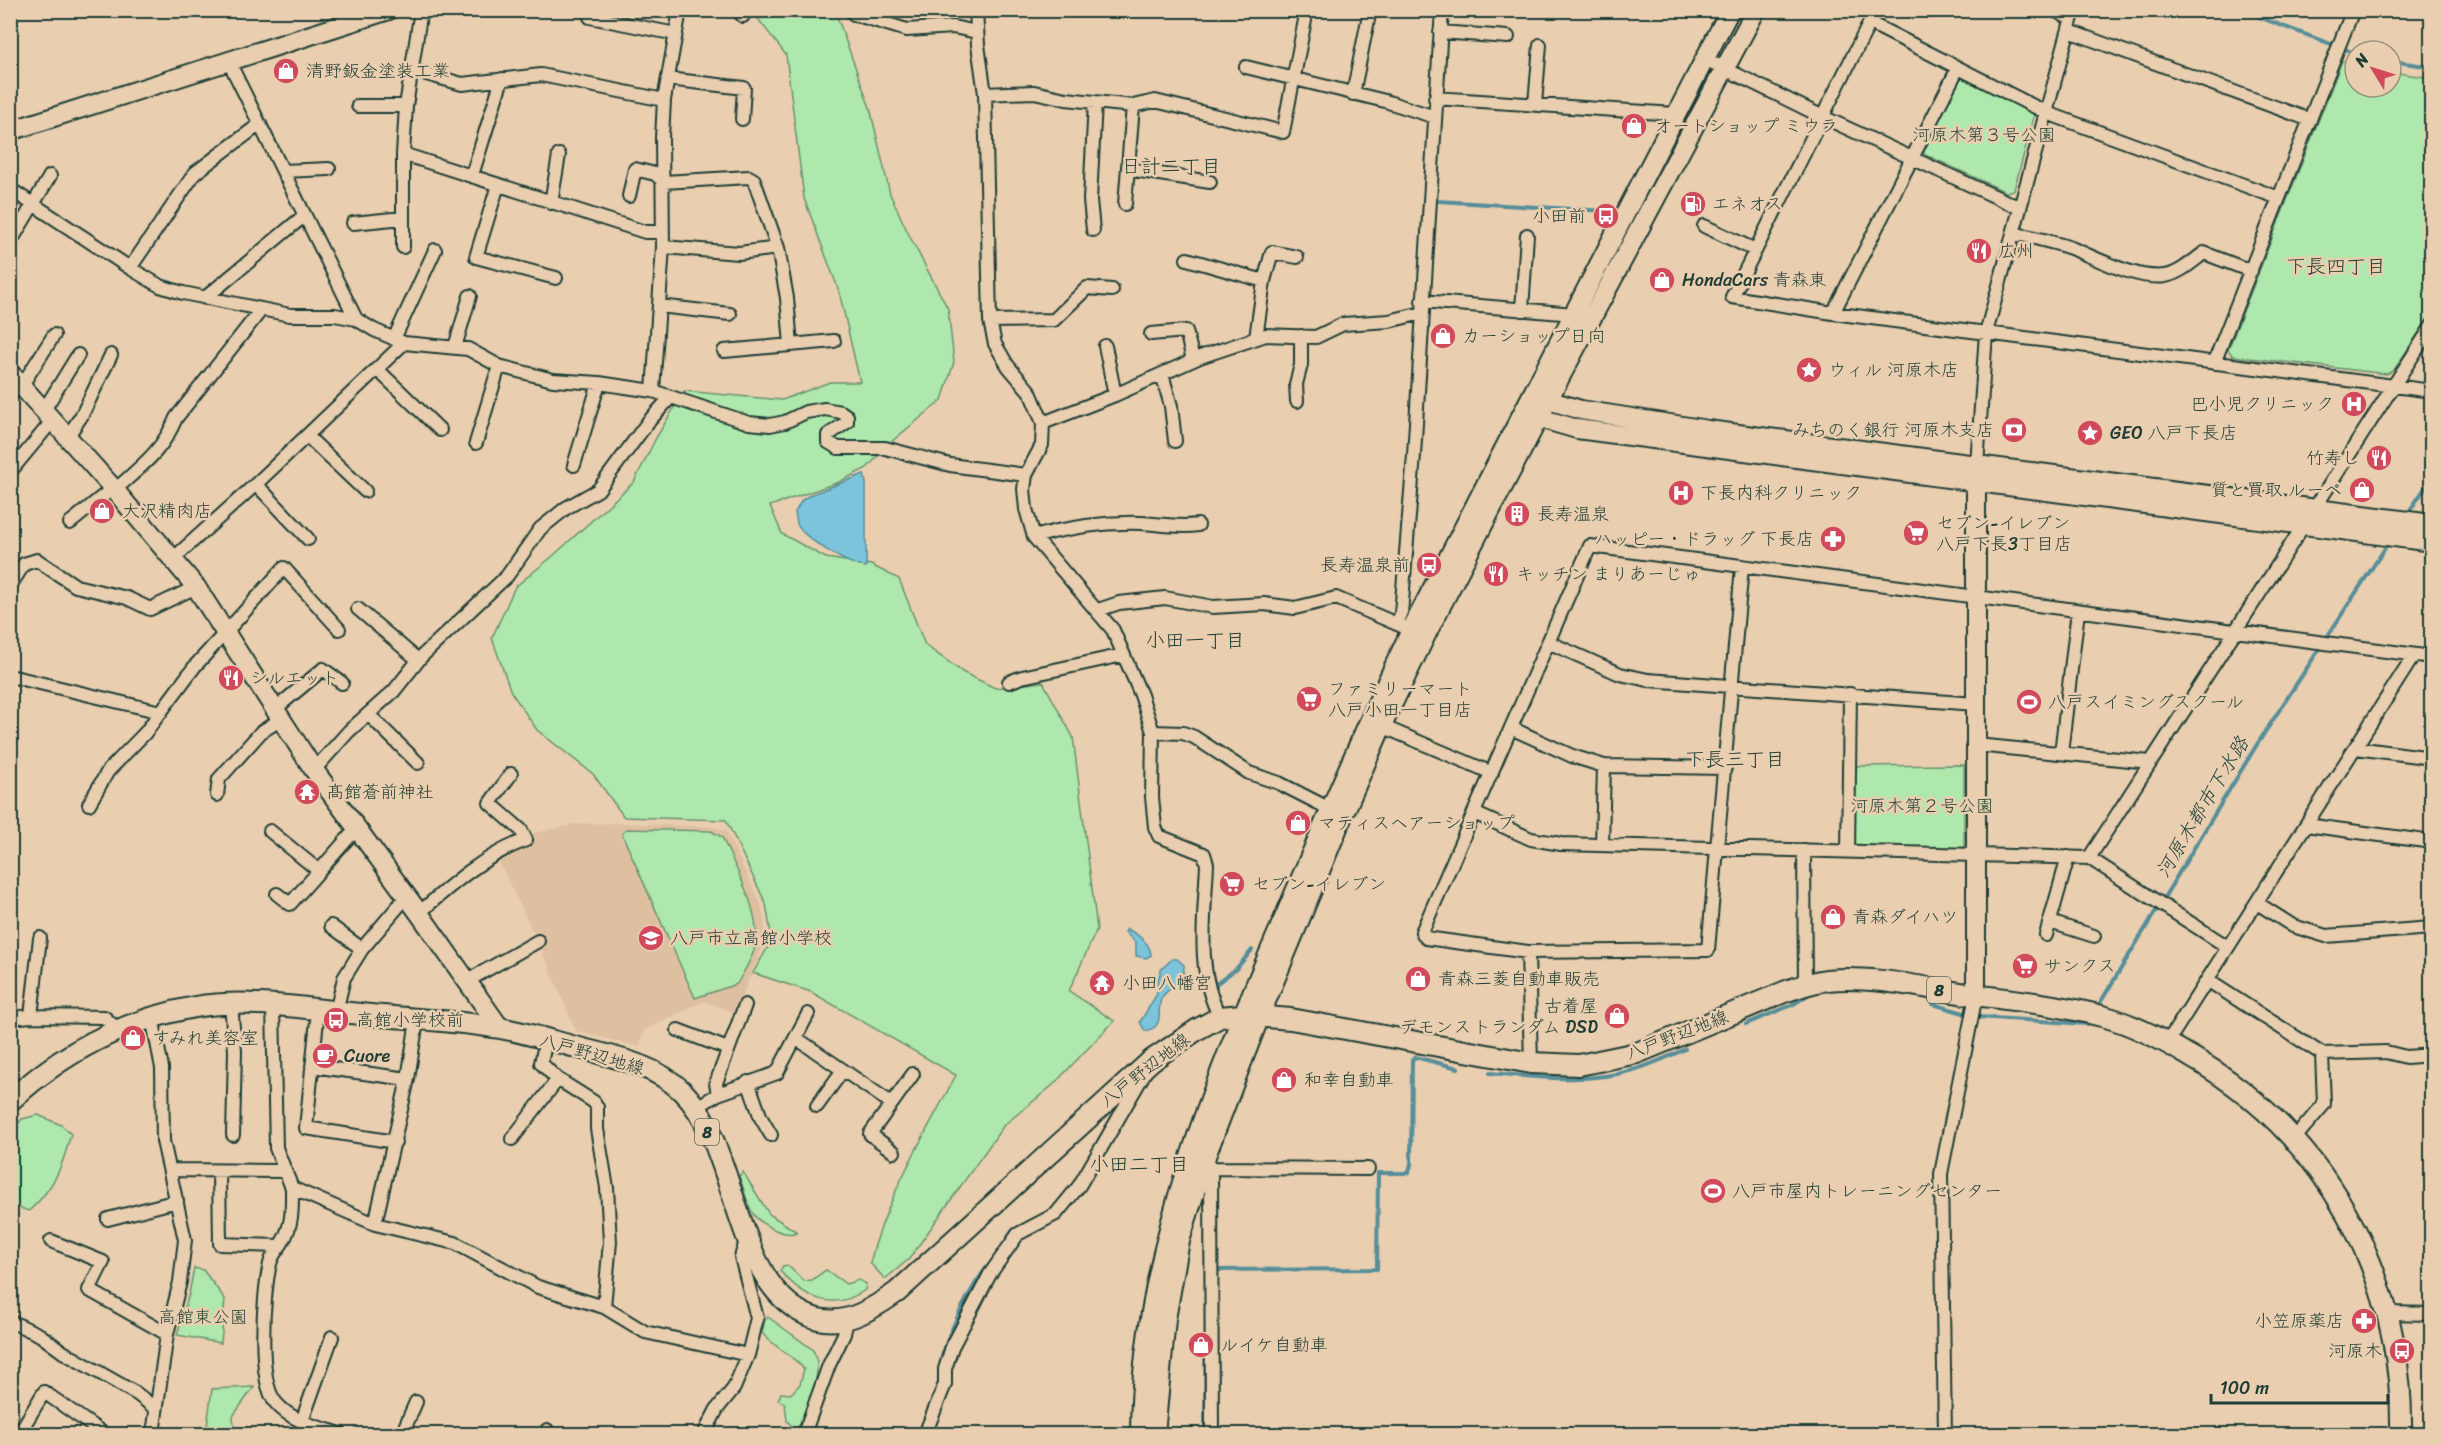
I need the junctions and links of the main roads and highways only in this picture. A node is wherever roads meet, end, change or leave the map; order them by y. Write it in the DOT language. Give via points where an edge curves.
graph roads {
  1 [pos="10,1101"];
  2 [pos="2400,1434"];
  1 -- 2 [label="main road, 八戸野辺地線 / 8" via="73,1052 117,1029 196,1007 231,1004 500,1028 609,1055 649,1069 680,1089 697,1107 747,1238 779,1296 800,1312 825,1320 847,1319 868,1312 897,1292 1152,1060 1220,1017 1291,1019 1531,1063 1579,1065 1637,1053 1805,984 1862,980 1976,995 2107,1017 2167,1043 2212,1068 2294,1139 2321,1173 2352,1224 2376,1274 2388,1313 2399,1376"];
}
